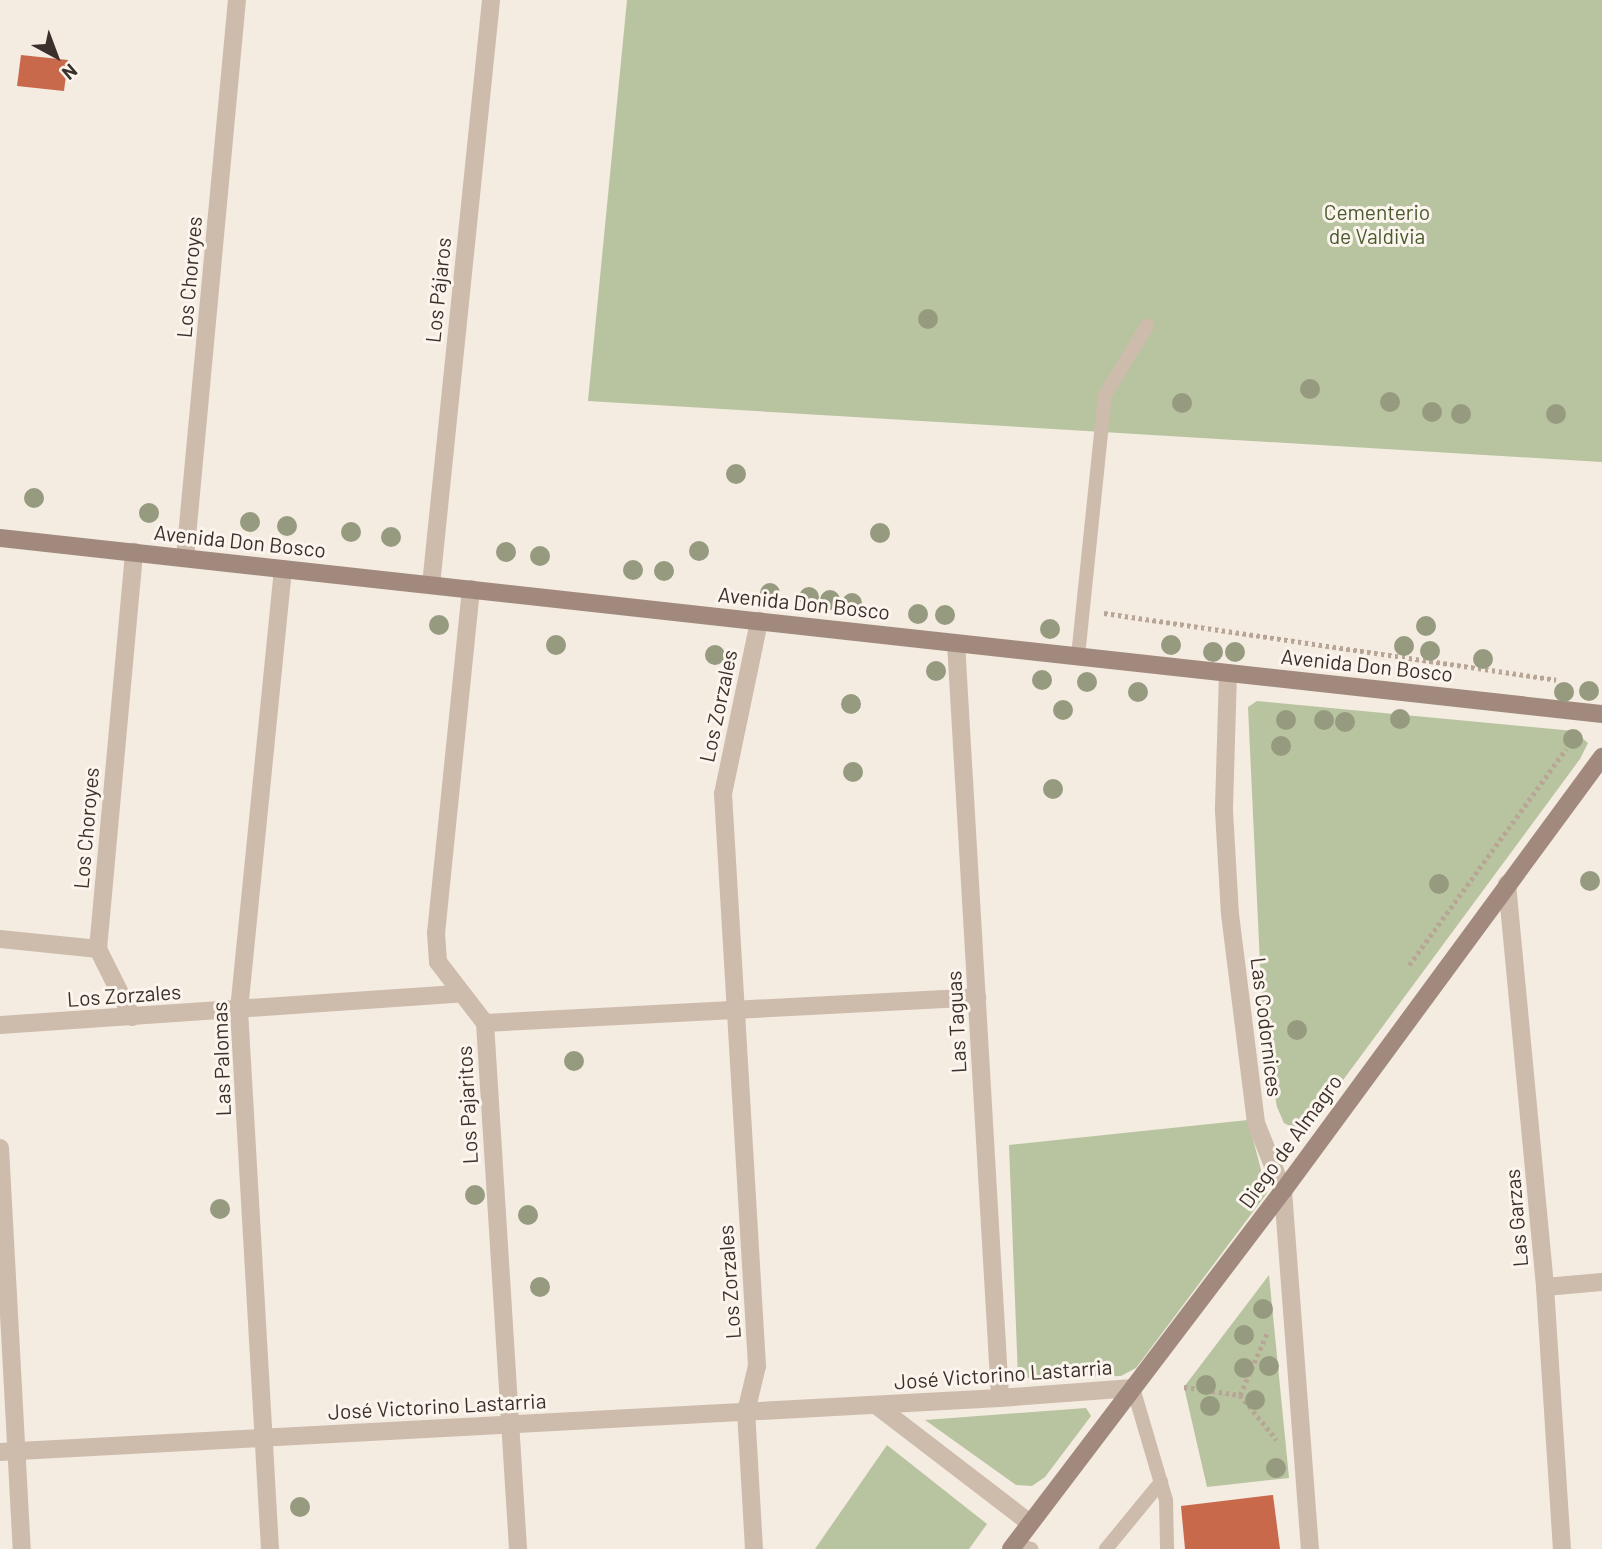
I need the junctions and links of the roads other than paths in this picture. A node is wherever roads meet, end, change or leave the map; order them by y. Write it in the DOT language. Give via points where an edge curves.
graph roads {
  1 [pos="237,0"];
  2 [pos="491,0"];
  3 [pos="1147,326"];
  4 [pos="0,538"];
  5 [pos="134,552"];
  6 [pos="186,558"];
  7 [pos="282,569"];
  8 [pos="431,585"];
  9 [pos="471,589"];
  10 [pos="759,621"];
  11 [pos="956,643"];
  12 [pos="1078,656"];
  13 [pos="1228,673"];
  14 [pos="1602,714"];
  15 [pos="1602,757"];
  16 [pos="1507,884"];
  17 [pos="0,939"];
  18 [pos="98,949"];
  19 [pos="460,994"];
  20 [pos="977,997"];
  21 [pos="239,1010"];
  22 [pos="734,1010"];
  23 [pos="132,1017"];
  24 [pos="485,1023"];
  25 [pos="0,1026"];
  26 [pos="0,1148"];
  27 [pos="1283,1191"];
  28 [pos="1602,1282"];
  29 [pos="1545,1287"];
  30 [pos="1133,1388"];
  31 [pos="1000,1398"];
  32 [pos="876,1405"];
  33 [pos="746,1412"];
  34 [pos="509,1425"];
  35 [pos="263,1438"];
  36 [pos="8,1452"];
  37 [pos="1161,1482"];
  38 [pos="1030,1522"];
  39 [pos="1019,1547"];
  40 [pos="22,1549"];
  41 [pos="270,1549"];
  42 [pos="518,1549"];
  43 [pos="754,1549"];
  44 [pos="1106,1549"];
  45 [pos="1167,1549"];
  46 [pos="1310,1549"];
  47 [pos="1562,1549"];
  1 -- 6 [label="street, Los Choroyes"];
  2 -- 8 [label="street, Los Pájaros"];
  3 -- 12 [label="lane" via="1105,394"];
  4 -- 5 [label="main road, Avenida Don Bosco"];
  5 -- 6 [label="main road, Avenida Don Bosco"];
  5 -- 18 [label="street, Los Choroyes"];
  6 -- 7 [label="main road, Avenida Don Bosco"];
  7 -- 8 [label="main road, Avenida Don Bosco"];
  7 -- 21 [label="street, Las Palomas"];
  8 -- 9 [label="main road, Avenida Don Bosco"];
  9 -- 10 [label="main road, Avenida Don Bosco"];
  9 -- 19 [label="street, Los Pajaritos" via="436,933 438,962"];
  10 -- 11 [label="main road, Avenida Don Bosco"];
  10 -- 22 [label="street, Los Zorzales" via="723,794"];
  11 -- 12 [label="main road, Avenida Don Bosco"];
  11 -- 20 [label="street, Las Taguas"];
  12 -- 13 [label="main road, Avenida Don Bosco"];
  13 -- 14 [label="main road, Avenida Don Bosco"];
  13 -- 27 [label="street, Las Codornices" via="1224,811 1230,914 1256,1123"];
  15 -- 16 [label="main road, Diego de Almagro"];
  16 -- 27 [label="main road, Diego de Almagro"];
  16 -- 29 [label="street, Las Garzas"];
  17 -- 18 [label="street"];
  18 -- 23 [label="street"];
  19 -- 21 [label="street, Los Zorzales"];
  19 -- 24 [label="street, Los Pajaritos"];
  20 -- 22 [label="street"];
  20 -- 31 [label="street, Las Taguas"];
  21 -- 23 [label="street, Los Zorzales"];
  21 -- 35 [label="street, Las Palomas"];
  22 -- 24 [label="street"];
  22 -- 33 [label="street, Los Zorzales" via="757,1366"];
  23 -- 25 [label="street, Los Zorzales"];
  24 -- 34 [label="street, Los Pajaritos"];
  26 -- 36 [label="street"];
  27 -- 30 [label="main road, Diego de Almagro"];
  27 -- 46 [label="street, Las Codornices"];
  28 -- 29 [label="street"];
  29 -- 47 [label="street, Las Garzas"];
  30 -- 31 [label="street, José Victorino Lastarria"];
  30 -- 37 [label="lane"];
  30 -- 38 [label="main road, Diego de Almagro"];
  31 -- 32 [label="street, José Victorino Lastarria"];
  32 -- 33 [label="street, José Victorino Lastarria"];
  32 -- 38 [label="street, José Victorino Lastarria"];
  33 -- 34 [label="street, José Victorino Lastarria"];
  33 -- 43 [label="street, Los Zorzales"];
  34 -- 35 [label="street, José Victorino Lastarria"];
  34 -- 42 [label="street, Los Pajaritos"];
  35 -- 36 [label="street, José Victorino Lastarria"];
  35 -- 41 [label="street, Las Palomas"];
  36 -- 40 [label="street"];
  37 -- 44 [label="lane"];
  37 -- 45 [label="lane"];
  38 -- 39 [label="main road, Diego de Almagro"];
}
